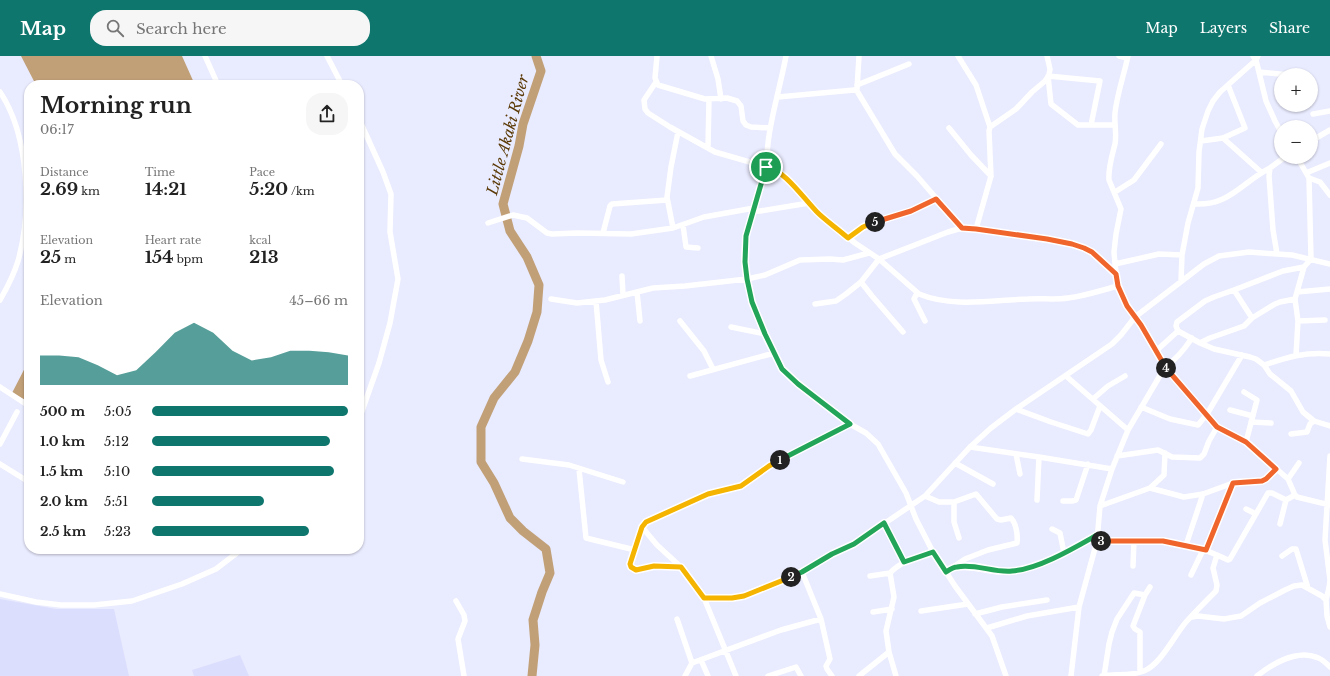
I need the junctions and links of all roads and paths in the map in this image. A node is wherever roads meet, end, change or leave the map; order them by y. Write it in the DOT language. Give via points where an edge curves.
graph roads {
  1 [pos="206,56"];
  2 [pos="327,56"];
  3 [pos="657,56"];
  4 [pos="711,56"];
  5 [pos="786,56"];
  6 [pos="859,56"];
  7 [pos="958,56"];
  8 [pos="1047,56"];
  9 [pos="1119,56"];
  10 [pos="1128,57"];
  11 [pos="1256,57"];
  12 [pos="909,64"];
  13 [pos="1259,72"];
  14 [pos="1274,74"];
  15 [pos="1048,76"];
  16 [pos="216,80"];
  17 [pos="339,80"];
  18 [pos="656,82"];
  19 [pos="1228,85"];
  20 [pos="857,88"];
  21 [pos="0,92"];
  22 [pos="778,97"];
  23 [pos="708,99"];
  24 [pos="722,99"];
  25 [pos="1330,111"];
  26 [pos="1313,114"];
  27 [pos="1275,120"];
  28 [pos="1091,125"];
  29 [pos="1114,125"];
  30 [pos="990,127"];
  31 [pos="770,128"];
  32 [pos="949,128"];
  33 [pos="364,130"];
  34 [pos="1330,130"];
  35 [pos="678,132"];
  36 [pos="1318,137"];
  37 [pos="1223,138"];
  38 [pos="1201,141"];
  39 [pos="1161,144"];
  40 [pos="708,148"];
  41 [pos="1330,163"];
  42 [pos="1275,164"];
  43 [pos="1301,164"];
  44 [pos="766,167"];
  45 [pos="1270,168"];
  46 [pos="24,169"];
  47 [pos="1261,172"];
  48 [pos="1306,173"];
  49 [pos="991,176"];
  50 [pos="1309,178"];
  51 [pos="1114,192"];
  52 [pos="1330,195"];
  53 [pos="936,199"];
  54 [pos="667,200"];
  55 [pos="809,204"];
  56 [pos="1194,204"];
  57 [pos="753,210"];
  58 [pos="490,223"];
  59 [pos="683,225"];
  60 [pos="24,228"];
  61 [pos="674,228"];
  62 [pos="962,228"];
  63 [pos="976,229"];
  64 [pos="603,233"];
  65 [pos="848,238"];
  66 [pos="698,248"];
  67 [pos="869,253"];
  68 [pos="1277,254"];
  69 [pos="1182,256"];
  70 [pos="879,259"];
  71 [pos="1311,259"];
  72 [pos="1115,264"];
  73 [pos="1330,264"];
  74 [pos="1304,267"];
  75 [pos="1116,274"];
  76 [pos="622,276"];
  77 [pos="747,279"];
  78 [pos="1181,281"];
  79 [pos="861,282"];
  80 [pos="1118,286"];
  81 [pos="1330,289"];
  82 [pos="1234,290"];
  83 [pos="637,292"];
  84 [pos="1297,292"];
  85 [pos="917,293"];
  86 [pos="623,295"];
  87 [pos="551,299"];
  88 [pos="1295,299"];
  89 [pos="0,300"];
  90 [pos="596,301"];
  91 [pos="815,304"];
  92 [pos="1135,317"];
  93 [pos="1252,318"];
  94 [pos="1325,320"];
  95 [pos="640,321"];
  96 [pos="680,321"];
  97 [pos="925,321"];
  98 [pos="1298,321"];
  99 [pos="730,327"];
  100 [pos="1178,330"];
  101 [pos="903,332"];
  102 [pos="765,334"];
  103 [pos="1192,338"];
  104 [pos="1200,343"];
  105 [pos="1156,351"];
  106 [pos="774,353"];
  107 [pos="1330,354"];
  108 [pos="1296,355"];
  109 [pos="1242,356"];
  110 [pos="1264,365"];
  111 [pos="1165,367"];
  112 [pos="713,369"];
  113 [pos="690,376"];
  114 [pos="1066,376"];
  115 [pos="1125,376"];
  116 [pos="608,382"];
  117 [pos="0,387"];
  118 [pos="1244,392"];
  119 [pos="1094,400"];
  120 [pos="24,403"];
  121 [pos="364,405"];
  122 [pos="1100,406"];
  123 [pos="1141,407"];
  124 [pos="1016,409"];
  125 [pos="1230,410"];
  126 [pos="17,412"];
  127 [pos="1207,414"];
  128 [pos="1253,416"];
  129 [pos="1314,421"];
  130 [pos="1252,422"];
  131 [pos="1271,423"];
  132 [pos="850,424"];
  133 [pos="1330,426"];
  134 [pos="1217,427"];
  135 [pos="1128,430"];
  136 [pos="1292,434"];
  137 [pos="1246,442"];
  138 [pos="0,444"];
  139 [pos="970,447"];
  140 [pos="1165,453"];
  141 [pos="1016,454"];
  142 [pos="1039,456"];
  143 [pos="1117,456"];
  144 [pos="1330,456"];
  145 [pos="522,459"];
  146 [pos="955,463"];
  147 [pos="1299,463"];
  148 [pos="0,464"];
  149 [pos="1088,464"];
  150 [pos="579,469"];
  151 [pos="1112,469"];
  152 [pos="1276,469"];
  153 [pos="1020,474"];
  154 [pos="24,479"];
  155 [pos="1288,479"];
  156 [pos="623,482"];
  157 [pos="1233,483"];
  158 [pos="993,484"];
  159 [pos="1150,488"];
  160 [pos="1203,494"];
  161 [pos="1295,495"];
  162 [pos="925,496"];
  163 [pos="1037,500"];
  164 [pos="1286,500"];
  165 [pos="1064,501"];
  166 [pos="954,502"];
  167 [pos="911,505"];
  168 [pos="1329,505"];
  169 [pos="1100,506"];
  170 [pos="1246,509"];
  171 [pos="1256,514"];
  172 [pos="884,523"];
  173 [pos="1280,524"];
  174 [pos="642,527"];
  175 [pos="1052,529"];
  176 [pos="959,538"];
  177 [pos="1097,538"];
  178 [pos="1134,540"];
  179 [pos="1186,545"];
  180 [pos="635,550"];
  181 [pos="1204,550"];
  182 [pos="933,552"];
  183 [pos="1064,553"];
  184 [pos="236,554"];
  185 [pos="1217,555"];
  186 [pos="1282,556"];
  187 [pos="904,562"];
  188 [pos="1133,566"];
  189 [pos="681,567"];
  190 [pos="956,567"];
  191 [pos="802,572"];
  192 [pos="946,572"];
  193 [pos="890,573"];
  194 [pos="870,576"];
  195 [pos="1191,576"];
  196 [pos="1150,587"];
  197 [pos="1308,588"];
  198 [pos="0,594"];
  199 [pos="1145,595"];
  200 [pos="704,598"];
  201 [pos="1047,600"];
  202 [pos="1326,600"];
  203 [pos="456,601"];
  204 [pos="968,604"];
  205 [pos="1079,607"];
  206 [pos="892,609"];
  207 [pos="873,612"];
  208 [pos="921,612"];
  209 [pos="975,614"];
  210 [pos="1192,617"];
  211 [pos="677,619"];
  212 [pos="821,619"];
  213 [pos="1330,627"];
  214 [pos="987,628"];
  215 [pos="727,650"];
  216 [pos="889,652"];
  217 [pos="701,660"];
  218 [pos="692,663"];
  219 [pos="1330,667"];
  220 [pos="1144,673"];
  221 [pos="464,676"];
  222 [pos="685,676"];
  223 [pos="708,676"];
  224 [pos="736,676"];
  225 [pos="768,676"];
  226 [pos="801,676"];
  227 [pos="832,676"];
  228 [pos="859,676"];
  229 [pos="896,676"];
  230 [pos="1006,676"];
  231 [pos="1071,676"];
  232 [pos="1103,676"];
  233 [pos="1257,676"];
  1 -- 16 [label="street"];
  2 -- 17 [label="street"];
  3 -- 18 [label="street"];
  4 -- 24 [label="street"];
  5 -- 22 [label="street"];
  6 -- 20 [label="street"];
  7 -- 30 [label="street" via="976,85"];
  8 -- 15 [label="street" via="1050,69"];
  9 -- 10 [label="street"];
  10 -- 29 [label="street"];
  11 -- 13 [label="street"];
  11 -- 19 [label="street"];
  12 -- 20 [label="street"];
  13 -- 14 [label="street"];
  13 -- 27 [label="street" via="1268,106"];
  15 -- 28 [label="street" via="1051,104 1078,125"];
  15 -- 28 [label="street" via="1100,81"];
  15 -- 30 [label="street" via="1016,109"];
  18 -- 23 [label="street"];
  18 -- 35 [label="street" via="644,100 645,109"];
  19 -- 37 [label="street" via="1245,128"];
  19 -- 38 [label="street" via="1212,101 1202,128"];
  20 -- 22 [label="street"];
  20 -- 53 [label="street" via="895,154"];
  21 -- 46 [label="street" via="14,119"];
  22 -- 31 [label="street"];
  23 -- 24 [label="street"];
  23 -- 40 [label="street"];
  24 -- 31 [label="street" via="727,98 739,103 746,125"];
  25 -- 26 [label="street"];
  28 -- 29 [label="street"];
  29 -- 51 [label="street" via="1115,143 1109,170"];
  30 -- 49 [label="street"];
  31 -- 44 [label="street"];
  32 -- 49 [label="street"];
  33 -- 121 [label="street" via="391,194 390,232 398,279 379,363"];
  34 -- 36 [label="street"];
  35 -- 40 [label="street"];
  35 -- 54 [label="street"];
  37 -- 38 [label="street"];
  37 -- 47 [label="street"];
  38 -- 56 [label="street" via="1198,188"];
  39 -- 51 [label="street" via="1134,180"];
  40 -- 44 [label="street"];
  41 -- 48 [label="street"];
  42 -- 45 [label="street"];
  43 -- 48 [label="street"];
  44 -- 55 [label="street" via="774,169 795,187"];
  44 -- 57 [label="street"];
  45 -- 47 [label="street"];
  45 -- 68 [label="street" via="1270,195"];
  47 -- 56 [label="street" via="1228,197 1209,204"];
  48 -- 50 [label="street"];
  49 -- 63 [label="street"];
  50 -- 52 [label="street" via="1320,182"];
  50 -- 71 [label="street"];
  51 -- 72 [label="street" via="1121,209 1114,252"];
  53 -- 62 [label="street"];
  53 -- 65 [label="street" via="911,211 871,223"];
  54 -- 61 [label="street"];
  54 -- 64 [label="street" via="612,204"];
  55 -- 57 [label="street"];
  55 -- 65 [label="street"];
  56 -- 69 [label="street"];
  57 -- 59 [label="street" via="704,217"];
  57 -- 77 [label="street" via="746,236"];
  58 -- 64 [label="street" via="513,216 527,218 552,234"];
  59 -- 61 [label="street"];
  59 -- 66 [label="street" via="686,247"];
  60 -- 89 [label="street" via="18,261"];
  61 -- 64 [label="street" via="631,234"];
  62 -- 63 [label="street"];
  62 -- 70 [label="street"];
  63 -- 75 [label="street" via="1072,244 1092,252"];
  65 -- 67 [label="street"];
  67 -- 70 [label="street"];
  67 -- 77 [label="street" via="843,260 800,260 765,275"];
  68 -- 71 [label="street"];
  68 -- 78 [label="street" via="1249,252 1219,256"];
  69 -- 72 [label="street" via="1159,254"];
  69 -- 78 [label="street"];
  70 -- 79 [label="street"];
  70 -- 85 [label="street"];
  71 -- 73 [label="street"];
  71 -- 74 [label="street"];
  72 -- 75 [label="street"];
  74 -- 82 [label="street" via="1282,271"];
  74 -- 84 [label="street"];
  75 -- 80 [label="street"];
  76 -- 86 [label="street"];
  77 -- 83 [label="street" via="653,288"];
  77 -- 102 [label="street" via="752,302"];
  78 -- 92 [label="street"];
  79 -- 91 [label="street" via="836,301"];
  79 -- 101 [label="street"];
  80 -- 85 [label="street" via="1068,298 985,302 946,301"];
  80 -- 92 [label="street"];
  81 -- 84 [label="street"];
  82 -- 93 [label="street"];
  82 -- 100 [label="street" via="1205,301 1177,322"];
  83 -- 86 [label="street"];
  83 -- 95 [label="street"];
  84 -- 88 [label="street"];
  85 -- 97 [label="street" via="914,299"];
  86 -- 90 [label="street"];
  87 -- 90 [label="street" via="578,303"];
  88 -- 93 [label="street" via="1280,302"];
  88 -- 98 [label="street"];
  90 -- 116 [label="street" via="601,360"];
  92 -- 105 [label="street"];
  92 -- 114 [label="street" via="1112,344"];
  93 -- 104 [label="street" via="1244,326"];
  94 -- 98 [label="street"];
  96 -- 112 [label="street" via="704,351"];
  98 -- 108 [label="street"];
  99 -- 102 [label="street"];
  100 -- 103 [label="street"];
  100 -- 105 [label="street"];
  102 -- 106 [label="street"];
  103 -- 104 [label="street"];
  103 -- 111 [label="street" via="1184,351"];
  104 -- 109 [label="street"];
  105 -- 111 [label="street"];
  106 -- 112 [label="street"];
  106 -- 132 [label="street" via="790,378"];
  107 -- 108 [label="street"];
  108 -- 110 [label="street"];
  109 -- 110 [label="street" via="1250,356"];
  109 -- 127 [label="street"];
  110 -- 129 [label="street" via="1294,396 1303,412"];
  111 -- 123 [label="street"];
  111 -- 127 [label="street"];
  112 -- 113 [label="street"];
  114 -- 119 [label="street"];
  114 -- 124 [label="street"];
  115 -- 119 [label="street" via="1108,386"];
  117 -- 120 [label="street"];
  118 -- 128 [label="street" via="1257,400"];
  119 -- 122 [label="street"];
  122 -- 124 [label="street" via="1088,434"];
  122 -- 135 [label="street"];
  123 -- 127 [label="street" via="1196,426"];
  123 -- 135 [label="street"];
  124 -- 139 [label="street"];
  125 -- 128 [label="street"];
  126 -- 138 [label="street"];
  127 -- 134 [label="street"];
  128 -- 130 [label="street"];
  129 -- 133 [label="street"];
  129 -- 136 [label="street" via="1307,432"];
  130 -- 131 [label="street"];
  130 -- 137 [label="street"];
  132 -- 167 [label="street" via="878,444"];
  132 -- 174 [label="street" via="769,466 741,486 708,494 650,519"];
  134 -- 137 [label="street"];
  134 -- 140 [label="street" via="1200,458 1172,457"];
  135 -- 143 [label="street"];
  137 -- 152 [label="street"];
  139 -- 141 [label="street"];
  139 -- 146 [label="street"];
  140 -- 143 [label="street" via="1158,450"];
  140 -- 159 [label="street" via="1163,477"];
  141 -- 142 [label="street"];
  141 -- 153 [label="street"];
  142 -- 149 [label="street"];
  142 -- 163 [label="street"];
  143 -- 151 [label="street"];
  144 -- 168 [label="street"];
  145 -- 150 [label="street" via="569,465"];
  146 -- 158 [label="street"];
  146 -- 162 [label="street"];
  147 -- 155 [label="street"];
  148 -- 154 [label="street"];
  149 -- 151 [label="street"];
  149 -- 165 [label="street" via="1076,500"];
  150 -- 156 [label="street"];
  150 -- 180 [label="street" via="586,538"];
  151 -- 169 [label="street"];
  152 -- 155 [label="street"];
  152 -- 157 [label="street" via="1262,481"];
  155 -- 161 [label="street"];
  157 -- 160 [label="street"];
  157 -- 181 [label="street"];
  159 -- 160 [label="street" via="1184,497"];
  159 -- 169 [label="street"];
  160 -- 179 [label="street"];
  161 -- 164 [label="street"];
  161 -- 168 [label="street"];
  162 -- 166 [label="street" via="939,502"];
  162 -- 167 [label="street"];
  164 -- 171 [label="street" via="1268,493"];
  164 -- 173 [label="street"];
  166 -- 176 [label="street" via="954,522"];
  166 -- 190 [label="street" via="976,494 997,518 1012,519 1018,540 1017,543 976,555"];
  167 -- 172 [label="street"];
  167 -- 182 [label="street" via="918,525"];
  168 -- 202 [label="street" via="1325,540 1330,580"];
  169 -- 177 [label="street"];
  170 -- 171 [label="street"];
  171 -- 185 [label="street" via="1230,560"];
  172 -- 187 [label="street"];
  172 -- 191 [label="street" via="854,544"];
  174 -- 180 [label="street"];
  174 -- 189 [label="street"];
  175 -- 183 [label="street" via="1060,533"];
  177 -- 178 [label="street"];
  177 -- 183 [label="street"];
  177 -- 205 [label="street"];
  178 -- 179 [label="street"];
  178 -- 188 [label="street"];
  179 -- 181 [label="street"];
  180 -- 189 [label="street" via="630,564 633,569"];
  181 -- 185 [label="street"];
  181 -- 195 [label="street"];
  182 -- 187 [label="street"];
  182 -- 192 [label="street"];
  183 -- 190 [label="street" via="1032,567 1013,571 998,572 974,567"];
  184 -- 198 [label="street" via="216,569 132,601 61,605"];
  185 -- 210 [label="street" via="1213,571 1216,591"];
  186 -- 197 [label="street" via="1296,549"];
  187 -- 193 [label="street"];
  189 -- 200 [label="street"];
  190 -- 192 [label="street"];
  191 -- 200 [label="street" via="744,596"];
  191 -- 212 [label="street"];
  192 -- 204 [label="street"];
  193 -- 194 [label="street"];
  193 -- 206 [label="street" via="894,597"];
  196 -- 199 [label="street"];
  197 -- 202 [label="street"];
  197 -- 210 [label="street" via="1302,585 1294,586 1236,618"];
  199 -- 220 [label="street" via="1133,626 1140,632"];
  199 -- 232 [label="street" via="1134,593 1117,619"];
  200 -- 215 [label="street"];
  201 -- 209 [label="street"];
  202 -- 213 [label="street"];
  203 -- 221 [label="street" via="465,621 458,639"];
  204 -- 208 [label="street"];
  204 -- 209 [label="street"];
  205 -- 214 [label="street" via="1027,616"];
  205 -- 231 [label="street"];
  206 -- 207 [label="street"];
  206 -- 216 [label="street" via="886,631"];
  209 -- 214 [label="street"];
  210 -- 220 [label="street" via="1160,658"];
  211 -- 218 [label="street"];
  212 -- 215 [label="street" via="781,630"];
  212 -- 227 [label="street" via="830,659 826,666"];
  214 -- 230 [label="street"];
  215 -- 217 [label="street"];
  215 -- 224 [label="street"];
  216 -- 228 [label="street"];
  216 -- 229 [label="street"];
  217 -- 218 [label="street"];
  217 -- 223 [label="street"];
  218 -- 222 [label="street"];
  219 -- 233 [label="street" via="1320,658 1301,655 1281,661"];
  220 -- 232 [label="street"];
  225 -- 226 [label="street" via="796,667"];
}
